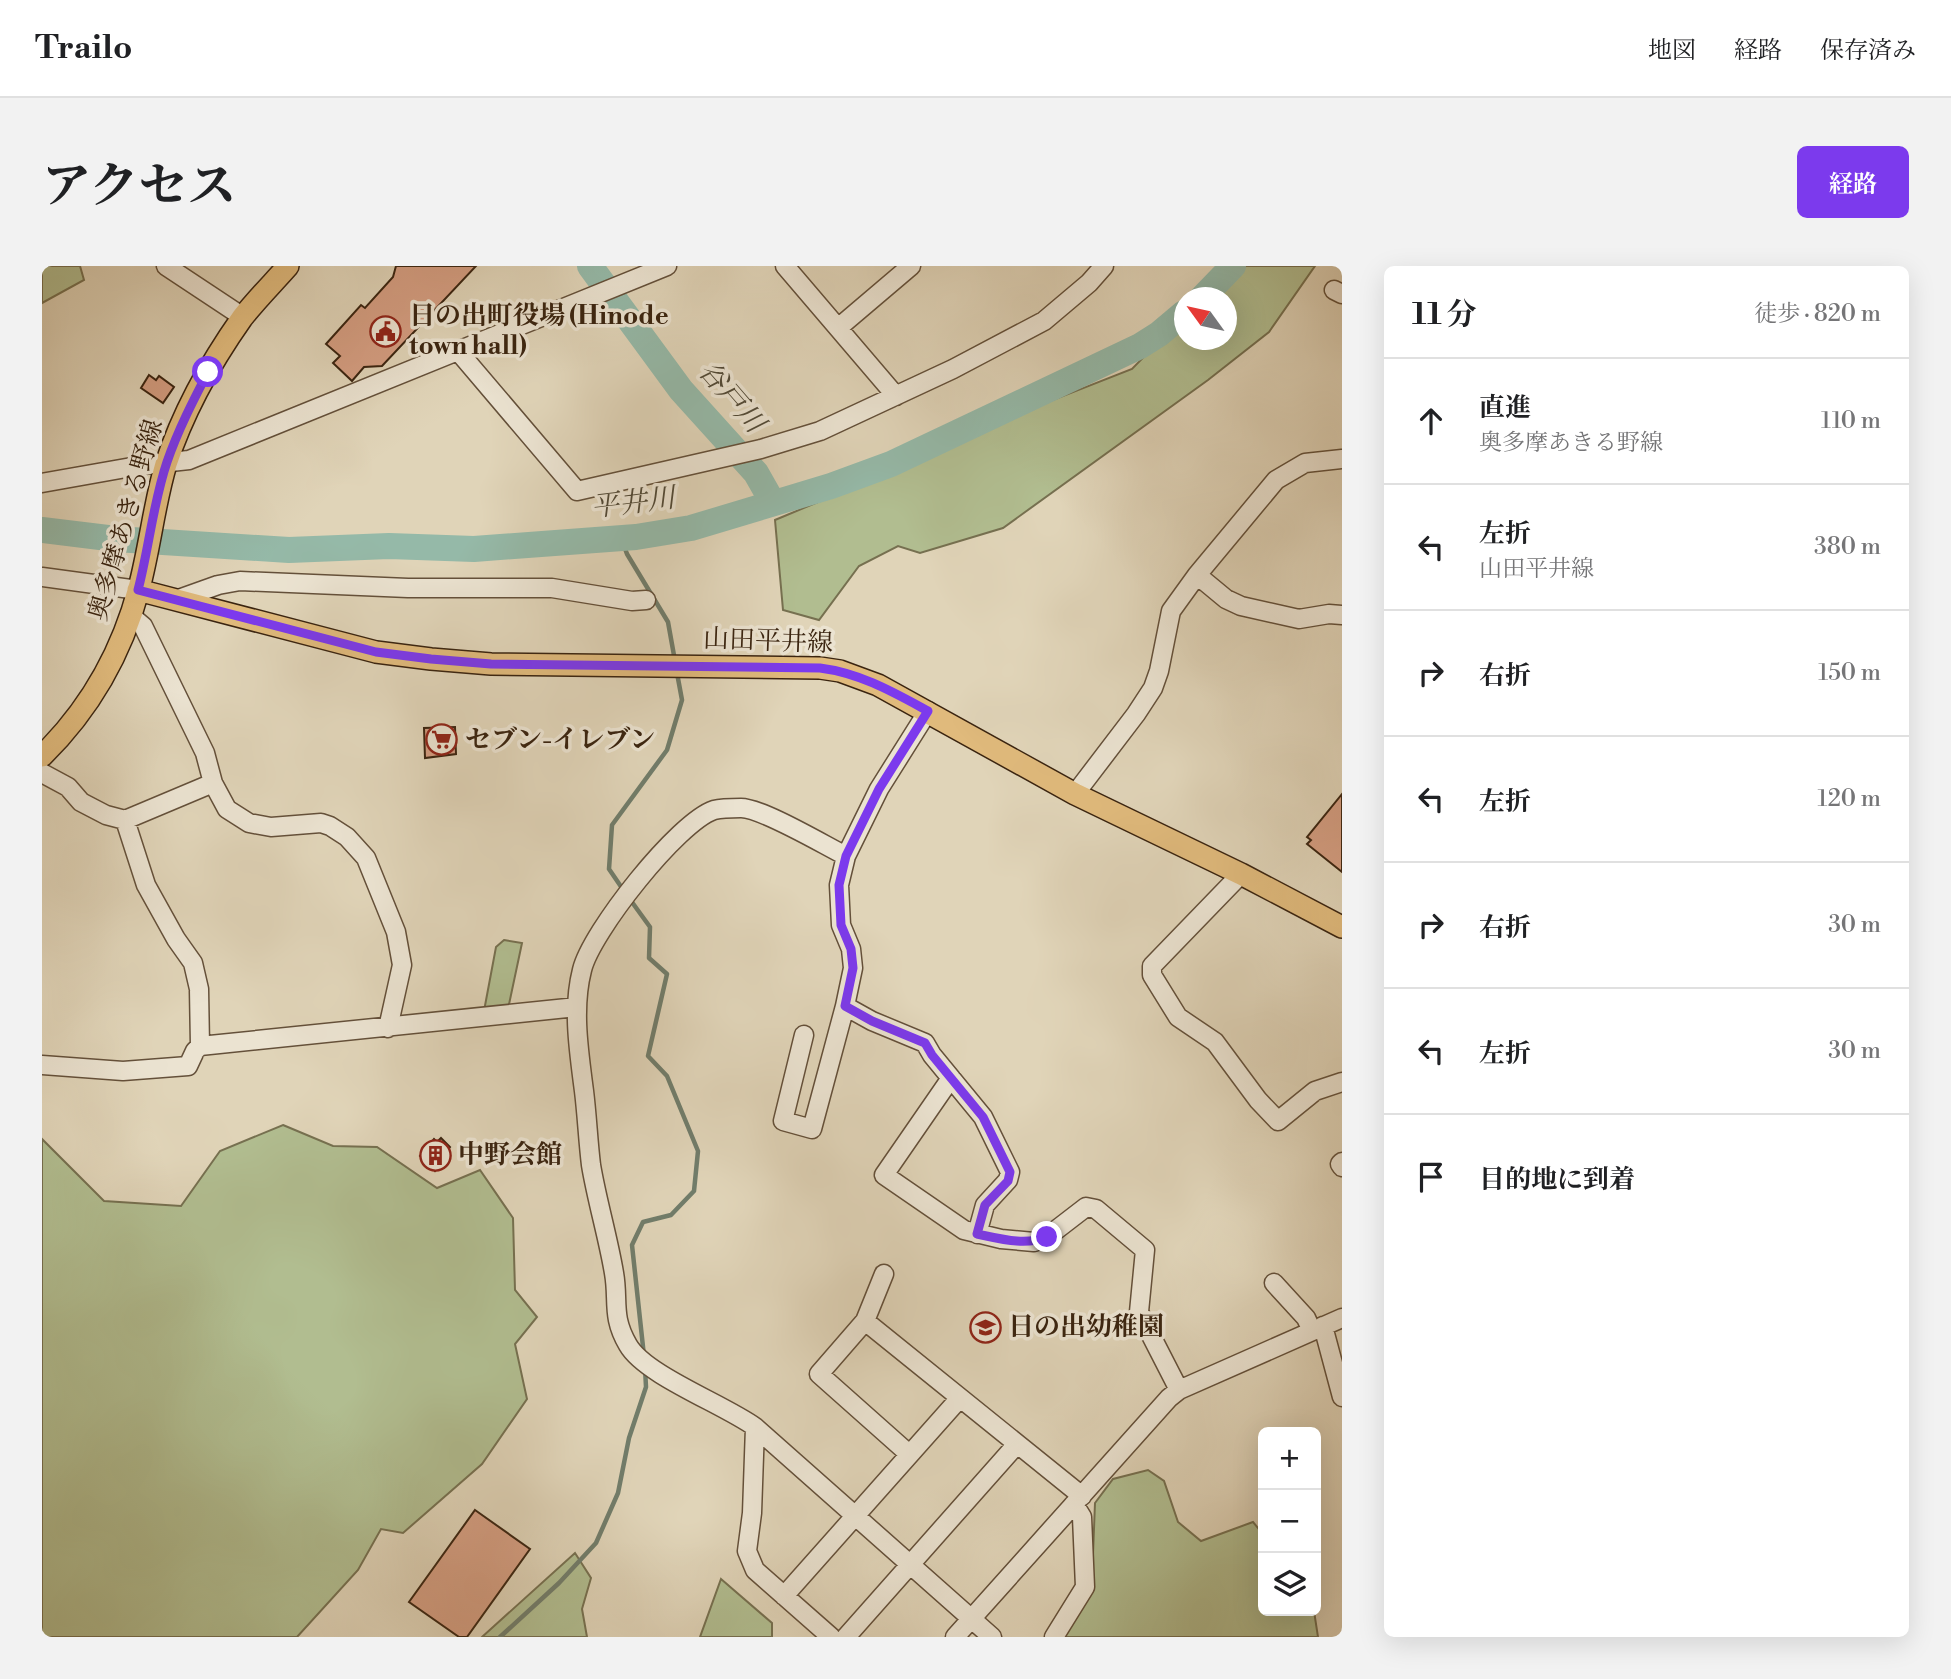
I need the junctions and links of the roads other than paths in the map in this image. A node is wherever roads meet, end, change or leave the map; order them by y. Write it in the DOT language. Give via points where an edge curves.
graph roads {
  1 [pos="166,266"];
  2 [pos="288,266"];
  3 [pos="667,266"];
  4 [pos="785,266"];
  5 [pos="911,266"];
  6 [pos="1104,266"];
  7 [pos="243,317"];
  8 [pos="838,328"];
  9 [pos="458,351"];
  10 [pos="896,396"];
  11 [pos="1342,459"];
  12 [pos="167,462"];
  13 [pos="42,482"];
  14 [pos="1197,575"];
  15 [pos="42,577"];
  16 [pos="140,584"];
  17 [pos="176,600"];
  18 [pos="642,600"];
  19 [pos="130,615"];
  20 [pos="1342,615"];
  21 [pos="928,711"];
  22 [pos="42,756"];
  23 [pos="42,773"];
  24 [pos="213,783"];
  25 [pos="1075,794"];
  26 [pos="125,820"];
  27 [pos="846,856"];
  28 [pos="1241,874"];
  29 [pos="1342,927"];
  30 [pos="845,1006"];
  31 [pos="577,1007"];
  32 [pos="388,1028"];
  33 [pos="804,1035"];
  34 [pos="200,1046"];
  35 [pos="42,1065"];
  36 [pos="951,1078"];
  37 [pos="1342,1082"];
  38 [pos="1342,1162"];
  39 [pos="1342,1167"];
  40 [pos="977,1234"];
  41 [pos="884,1274"];
  42 [pos="1274,1283"];
  43 [pos="1342,1318"];
  44 [pos="865,1321"];
  45 [pos="1318,1328"];
  46 [pos="1179,1390"];
  47 [pos="1342,1397"];
  48 [pos="960,1399"];
  49 [pos="755,1427"];
  50 [pos="1017,1444"];
  51 [pos="909,1454"];
  52 [pos="1078,1500"];
  53 [pos="855,1516"];
  54 [pos="910,1564"];
  55 [pos="784,1596"];
  56 [pos="971,1619"];
  57 [pos="831,1637"];
  58 [pos="846,1637"];
  59 [pos="955,1637"];
  60 [pos="992,1637"];
  61 [pos="1054,1637"];
  1 -- 7 [label="street"];
  2 -- 7 [label="main road, 奥多摩あきる野線"];
  3 -- 9 [label="street"];
  4 -- 8 [label="street"];
  5 -- 8 [label="street"];
  6 -- 10 [label="street" via="1044,321"];
  7 -- 12 [label="main road, 奥多摩あきる野線" via="208,372"];
  8 -- 10 [label="street"];
  9 -- 10 [label="street" via="577,491 798,439"];
  9 -- 12 [label="street" via="200,456"];
  11 -- 14 [label="street" via="1305,463 1276,480"];
  12 -- 13 [label="street"];
  12 -- 16 [label="main road, 奥多摩あきる野線"];
  14 -- 20 [label="street" via="1241,606 1299,618"];
  14 -- 25 [label="street" via="1171,611 1153,688"];
  15 -- 16 [label="street"];
  16 -- 17 [label="main road, 山田平井線"];
  16 -- 19 [label="main road, 奥多摩あきる野線"];
  17 -- 18 [label="street" via="240,581 552,588"];
  17 -- 21 [label="main road, 山田平井線" via="376,652 431,659 491,664 820,668 878,685"];
  19 -- 22 [label="main road, 奥多摩あきる野線" via="89,699 68,730"];
  19 -- 24 [label="street" via="143,626 205,753"];
  21 -- 25 [label="main road, 山田平井線"];
  21 -- 27 [label="street" via="879,789"];
  23 -- 26 [label="street" via="68,787 81,802"];
  24 -- 26 [label="street"];
  24 -- 32 [label="street" via="227,809 249,823 271,827 321,823 347,836 366,858 396,932 402,965"];
  25 -- 28 [label="main road, 山田平井線"];
  26 -- 34 [label="street" via="146,885 193,963 199,989"];
  27 -- 30 [label="street" via="839,885 841,925 853,968"];
  27 -- 31 [label="street" via="744,808 715,809 652,863 618,905 590,950"];
  28 -- 29 [label="main road, 山田平井線"];
  28 -- 37 [label="street" via="1152,966 1152,975 1178,1017 1215,1042 1278,1121 1315,1091"];
  30 -- 33 [label="street" via="812,1129 783,1121"];
  30 -- 36 [label="street" via="925,1043"];
  31 -- 32 [label="street"];
  31 -- 49 [label="street" via="591,1165 615,1276 615,1315 627,1344 638,1359"];
  32 -- 34 [label="street"];
  34 -- 35 [label="street" via="188,1066 123,1071"];
  36 -- 40 [label="street" via="983,1117 1010,1172 1008,1181 985,1205"];
  36 -- 40 [label="street" via="884,1175 964,1230"];
  38 -- 39 [label="street"];
  40 -- 46 [label="street" via="1034,1242 1086,1208 1096,1209 1145,1250 1139,1312"];
  41 -- 44 [label="street"];
  42 -- 45 [label="street"];
  43 -- 45 [label="street"];
  44 -- 48 [label="street"];
  44 -- 51 [label="street" via="820,1374"];
  45 -- 46 [label="street"];
  45 -- 47 [label="street"];
  46 -- 52 [label="street"];
  48 -- 50 [label="street"];
  48 -- 51 [label="street"];
  49 -- 53 [label="street"];
  49 -- 55 [label="street" via="747,1551 755,1570"];
  50 -- 52 [label="street"];
  50 -- 54 [label="street"];
  51 -- 53 [label="street"];
  52 -- 56 [label="street"];
  52 -- 61 [label="street" via="1085,1587"];
  53 -- 54 [label="street"];
  53 -- 55 [label="street"];
  54 -- 56 [label="street"];
  54 -- 58 [label="street"];
  55 -- 57 [label="street"];
  56 -- 59 [label="street"];
  56 -- 60 [label="street"];
}
